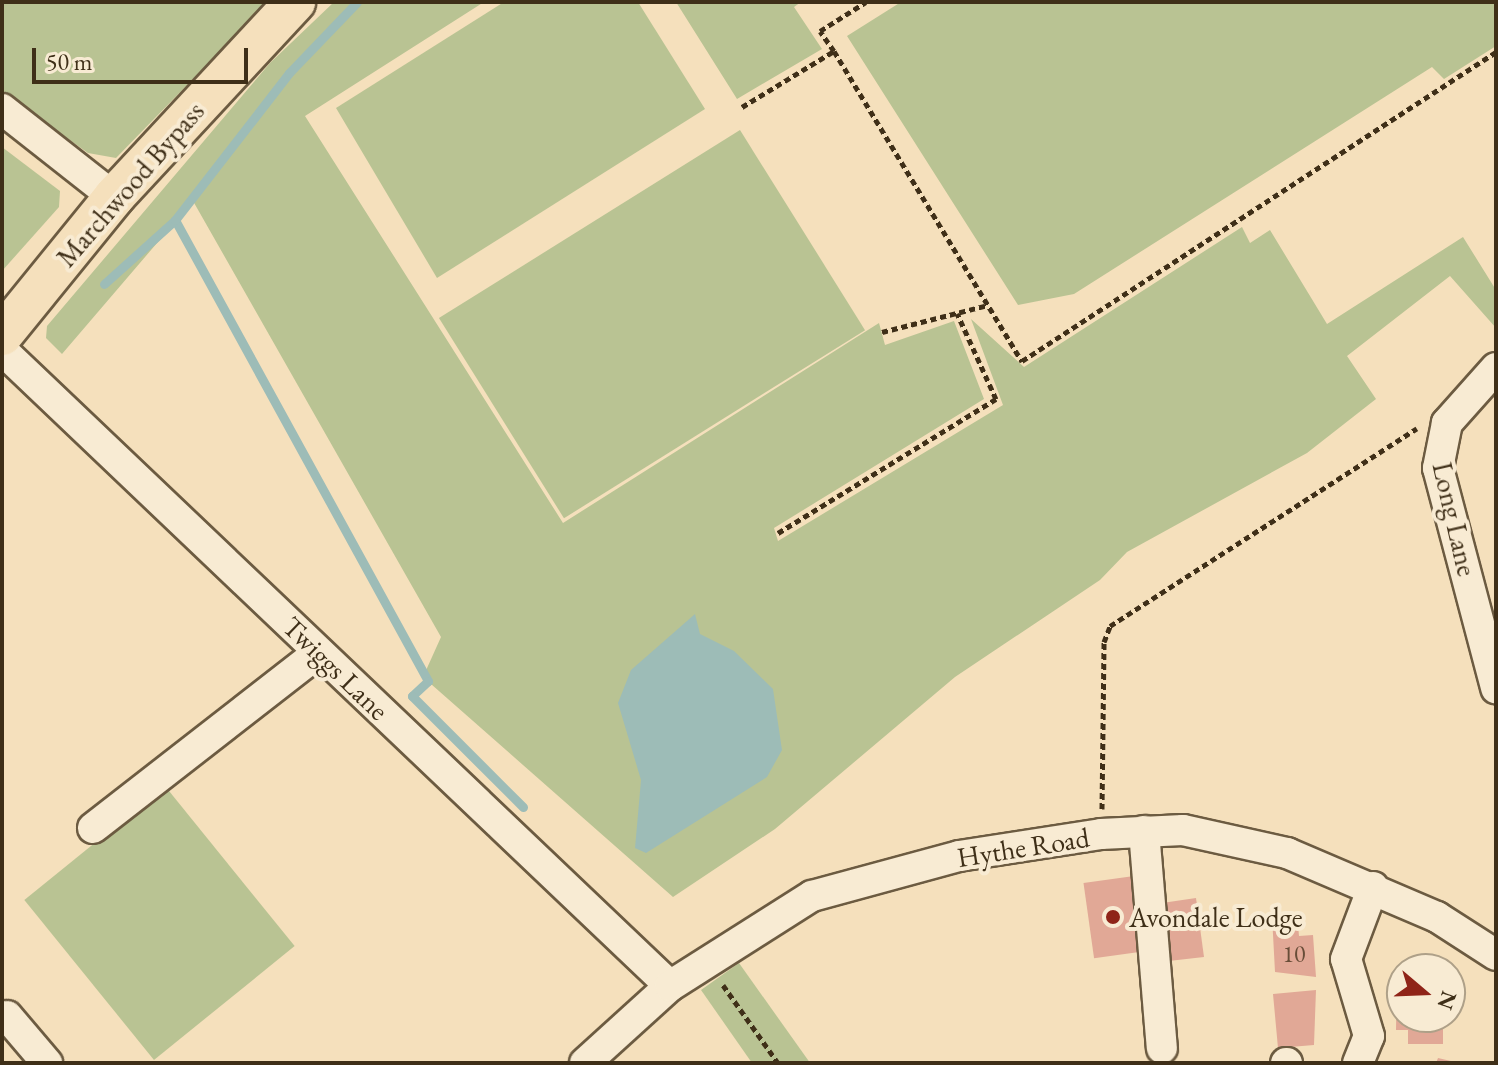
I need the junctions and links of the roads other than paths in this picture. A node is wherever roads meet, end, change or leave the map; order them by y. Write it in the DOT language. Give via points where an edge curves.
graph roads {
  1 [pos="295,2"];
  2 [pos="2,109"];
  3 [pos="114,197"];
  4 [pos="2,335"];
  5 [pos="2,350"];
  6 [pos="1496,368"];
  7 [pos="319,652"];
  8 [pos="1496,688"];
  9 [pos="93,828"];
  10 [pos="1144,831"];
  11 [pos="1373,887"];
  12 [pos="1496,955"];
  13 [pos="670,986"];
  14 [pos="7,1016"];
  15 [pos="1162,1048"];
  16 [pos="47,1063"];
  17 [pos="585,1063"];
  18 [pos="1358,1063"];
  1 -- 3 [label="main road, Marchwood Bypass"];
  2 -- 3 [label="street"];
  3 -- 4 [label="main road, Marchwood Bypass"];
  5 -- 7 [label="street, Twiggs Lane"];
  6 -- 8 [label="street, Long Lane" via="1460,401 1439,446 1438,468"];
  7 -- 9 [label="street"];
  7 -- 13 [label="street, Twiggs Lane"];
  10 -- 11 [label="street, Hythe Road" via="1238,840"];
  10 -- 13 [label="street, Hythe Road" via="959,856 854,882 765,920"];
  10 -- 15 [label="street"];
  11 -- 12 [label="street, Hythe Road"];
  11 -- 18 [label="street" via="1346,959 1369,1036"];
  13 -- 17 [label="street, Hythe Road"];
  14 -- 16 [label="street"];
}
